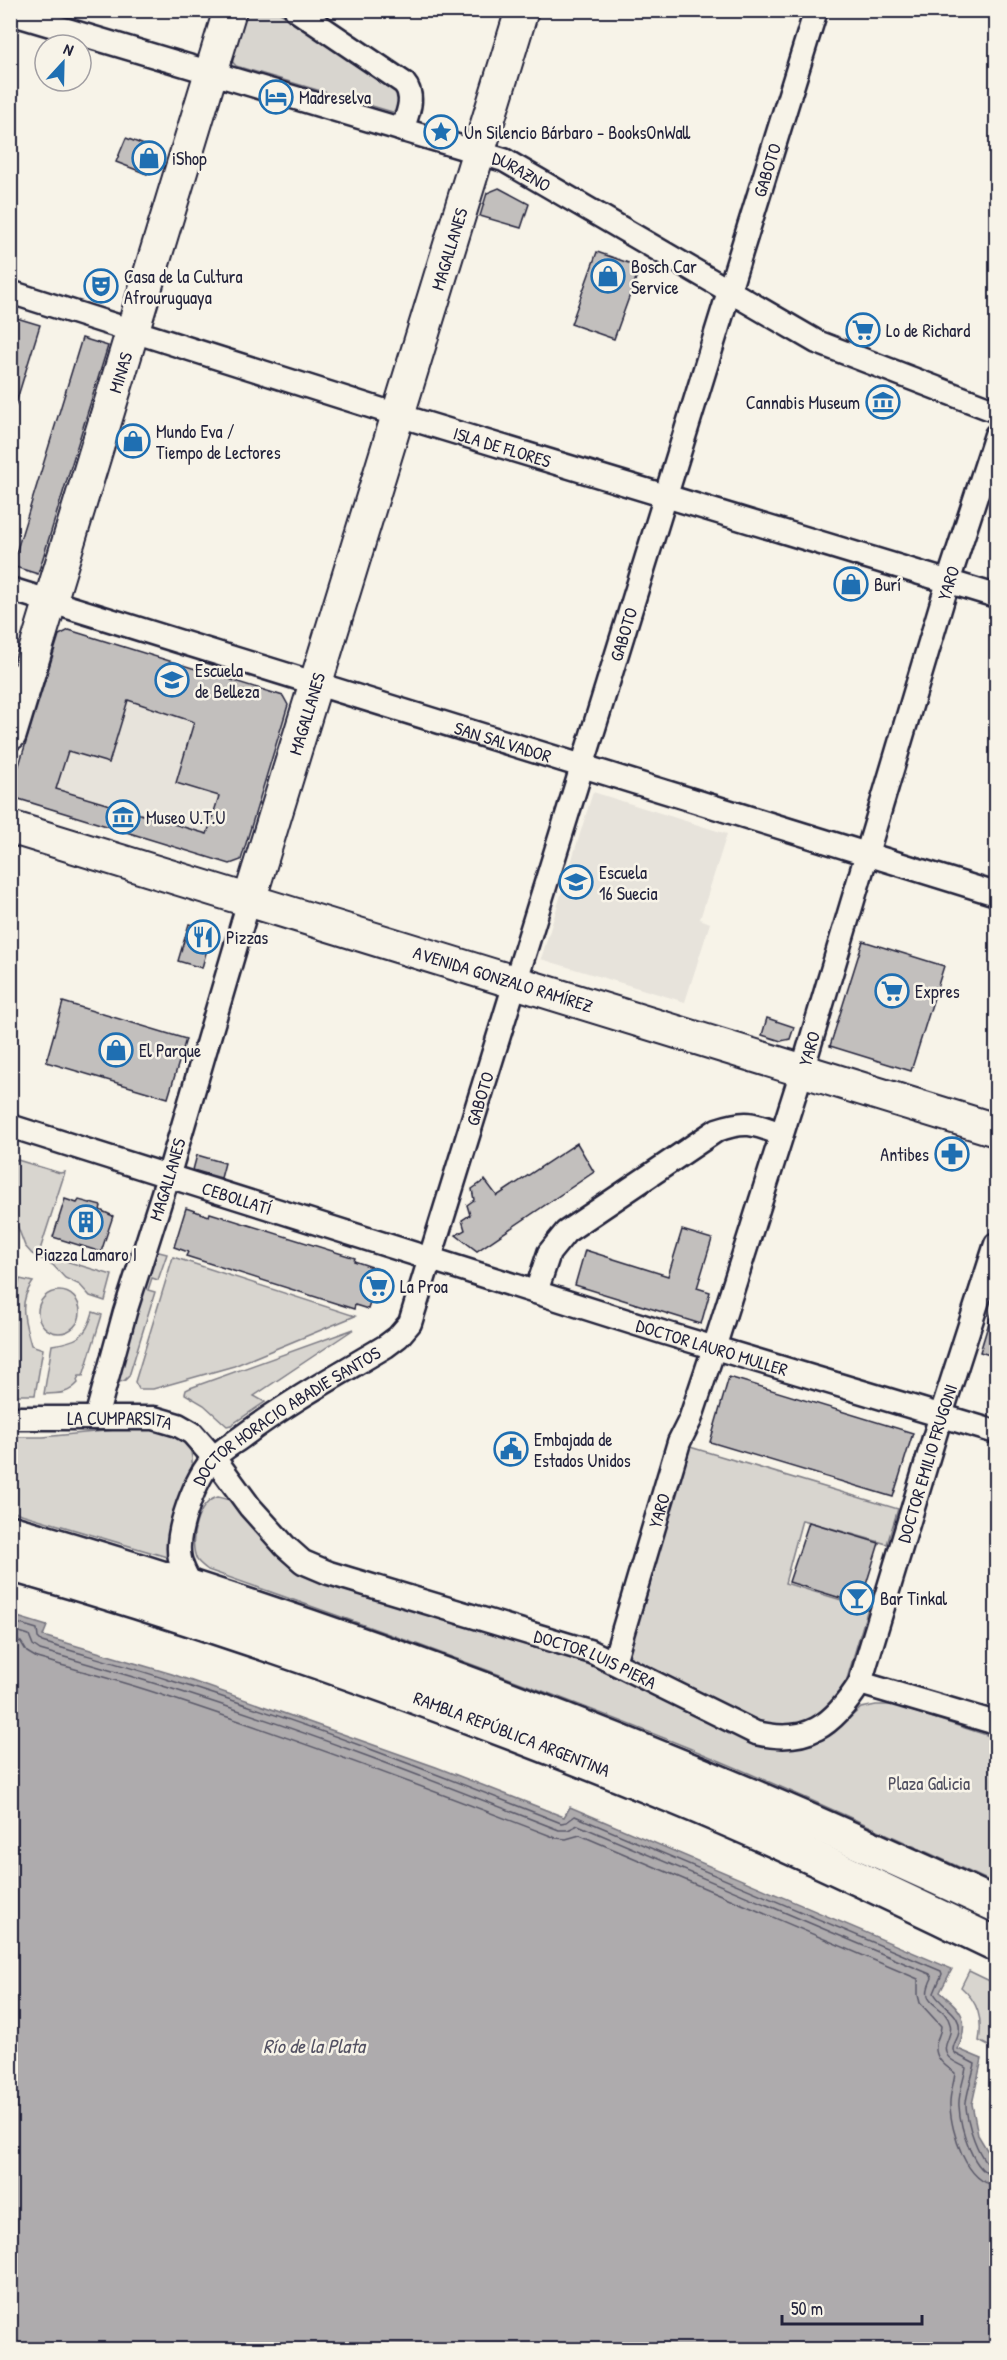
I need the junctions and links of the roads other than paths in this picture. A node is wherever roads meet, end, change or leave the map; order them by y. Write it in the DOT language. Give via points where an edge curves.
graph roads {
  1 [pos="231,10"];
  2 [pos="296,10"];
  3 [pos="522,10"];
  4 [pos="816,10"];
  5 [pos="10,13"];
  6 [pos="212,74"];
  7 [pos="402,130"];
  8 [pos="478,153"];
  9 [pos="10,292"];
  10 [pos="729,292"];
  11 [pos="134,329"];
  12 [pos="996,411"];
  13 [pos="398,415"];
  14 [pos="996,435"];
  15 [pos="665,496"];
  16 [pos="948,582"];
  17 [pos="10,589"];
  18 [pos="996,596"];
  19 [pos="51,602"];
  20 [pos="315,684"];
  21 [pos="10,734"];
  22 [pos="582,766"];
  23 [pos="10,828"];
  24 [pos="866,854"];
  25 [pos="996,894"];
  26 [pos="249,901"];
  27 [pos="515,982"];
  28 [pos="802,1071"];
  29 [pos="10,1126"];
  30 [pos="996,1130"];
  31 [pos="781,1134"];
  32 [pos="168,1177"];
  33 [pos="996,1244"];
  34 [pos="429,1258"];
  35 [pos="536,1292"];
  36 [pos="714,1348"];
  37 [pos="941,1415"];
  38 [pos="10,1418"];
  39 [pos="96,1418"];
  40 [pos="996,1432"];
  41 [pos="214,1458"];
  42 [pos="10,1532"];
  43 [pos="10,1564"];
  44 [pos="193,1588"];
  45 [pos="614,1662"];
  46 [pos="860,1683"];
  47 [pos="996,1724"];
  48 [pos="996,1905"];
  49 [pos="996,1944"];
  1 -- 6 [label="street, MINAS"];
  2 -- 7 [label="street" via="404,83 410,100"];
  3 -- 8 [label="street, MAGALLANES"];
  4 -- 10 [label="street, GABOTO"];
  5 -- 6 [label="street, DURAZNO"];
  6 -- 7 [label="street, DURAZNO"];
  6 -- 11 [label="street, MINAS"];
  7 -- 8 [label="street, DURAZNO"];
  8 -- 10 [label="street, DURAZNO" via="504,160"];
  8 -- 13 [label="street, MAGALLANES"];
  9 -- 11 [label="street, ISLA DE FLORES"];
  10 -- 12 [label="street, DURAZNO" via="817,342"];
  10 -- 15 [label="street, GABOTO"];
  11 -- 13 [label="street, ISLA DE FLORES"];
  11 -- 19 [label="street, MINAS"];
  13 -- 15 [label="street, ISLA DE FLORES"];
  13 -- 20 [label="street, MAGALLANES"];
  14 -- 16 [label="street, YARO"];
  15 -- 16 [label="street, ISLA DE FLORES"];
  15 -- 22 [label="street, GABOTO"];
  16 -- 18 [label="street, ISLA DE FLORES"];
  16 -- 24 [label="street, YARO"];
  17 -- 19 [label="street, SAN SALVADOR"];
  19 -- 20 [label="street, SAN SALVADOR"];
  19 -- 21 [label="street, MINAS"];
  20 -- 22 [label="street, SAN SALVADOR"];
  20 -- 26 [label="street, MAGALLANES"];
  22 -- 24 [label="street, SAN SALVADOR"];
  22 -- 27 [label="street, GABOTO"];
  23 -- 26 [label="street, AVENIDA GONZALO RAMÍREZ"];
  24 -- 25 [label="street, SAN SALVADOR"];
  24 -- 28 [label="street, YARO"];
  26 -- 27 [label="street, AVENIDA GONZALO RAMÍREZ"];
  26 -- 32 [label="street, MAGALLANES"];
  27 -- 28 [label="street, AVENIDA GONZALO RAMÍREZ"];
  27 -- 34 [label="street, GABOTO"];
  28 -- 30 [label="street, AVENIDA GONZALO RAMÍREZ"];
  28 -- 31 [label="street, YARO"];
  29 -- 32 [label="street, CEBOLLATÍ"];
  31 -- 35 [label="street" via="739,1122 717,1130 566,1232 549,1253"];
  31 -- 36 [label="street, YARO"];
  32 -- 34 [label="street, CEBOLLATÍ"];
  32 -- 39 [label="street, MAGALLANES"];
  33 -- 37 [label="street, DOCTOR EMILIO FRUGONI"];
  34 -- 35 [label="street, DOCTOR LAURO MULLER"];
  34 -- 41 [label="street, DOCTOR HORACIO ABADIE SANTOS" via="410,1323 398,1337 266,1419"];
  35 -- 36 [label="street, DOCTOR LAURO MULLER"];
  36 -- 37 [label="street, DOCTOR LAURO MULLER"];
  36 -- 45 [label="street, YARO" via="679,1442"];
  37 -- 40 [label="street, DOCTOR LAURO MULLER"];
  37 -- 46 [label="street, DOCTOR EMILIO FRUGONI"];
  38 -- 39 [label="street, LA CUMPARSITA"];
  39 -- 41 [label="street, LA CUMPARSITA" via="154,1418 177,1425 192,1433"];
  41 -- 44 [label="street, DOCTOR HORACIO ABADIE SANTOS" via="186,1509 182,1528 179,1557"];
  41 -- 45 [label="street, DOCTOR LUIS PIERA" via="250,1507 303,1562"];
  42 -- 44 [label="main road, RAMBLA REPÚBLICA ARGENTINA"];
  43 -- 49 [label="main road, RAMBLA REPÚBLICA ARGENTINA" via="120,1596 452,1710 674,1797"];
  44 -- 48 [label="main road, RAMBLA REPÚBLICA ARGENTINA" via="468,1683 603,1735 805,1819"];
  45 -- 46 [label="street, DOCTOR LUIS PIERA" via="729,1721 773,1737 818,1729 847,1704"];
  46 -- 47 [label="street"];
}
